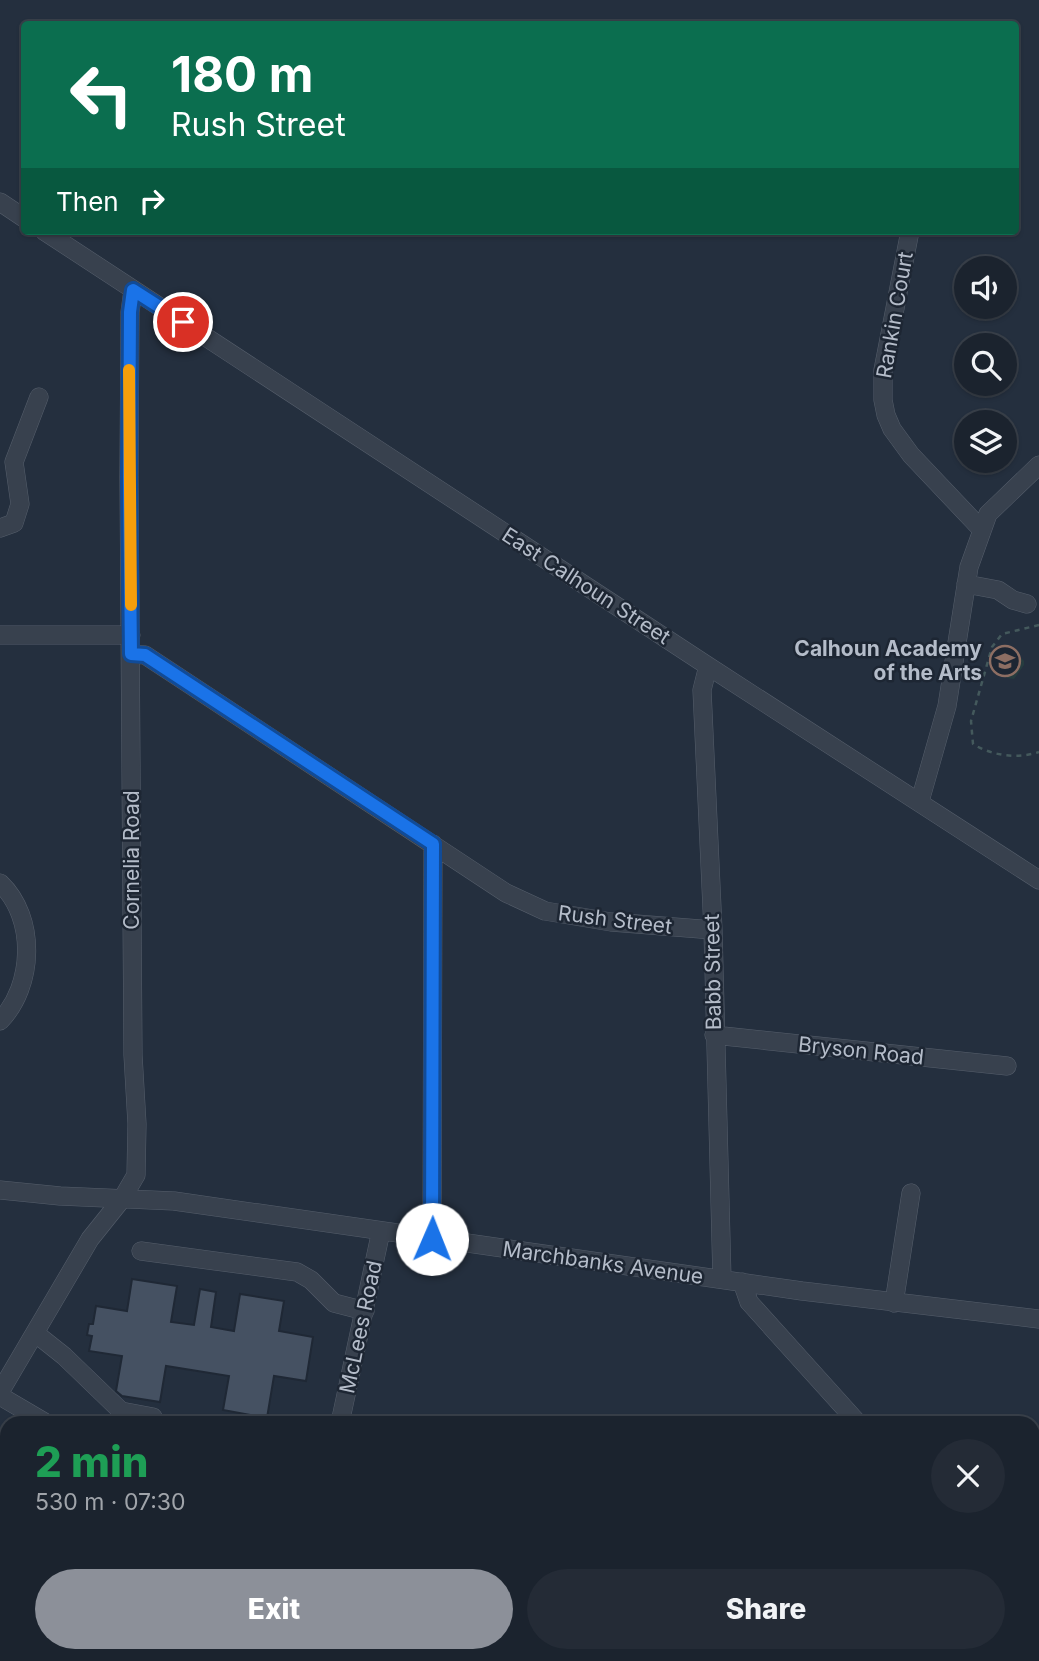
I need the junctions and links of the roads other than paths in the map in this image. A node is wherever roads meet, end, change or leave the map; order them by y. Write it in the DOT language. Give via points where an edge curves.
graph roads {
  1 [pos="0,202"];
  2 [pos="21,216"];
  3 [pos="50,235"];
  4 [pos="909,235"];
  5 [pos="133,290"];
  6 [pos="39,397"];
  7 [pos="1039,465"];
  8 [pos="0,528"];
  9 [pos="982,530"];
  10 [pos="966,584"];
  11 [pos="1027,604"];
  12 [pos="0,635"];
  13 [pos="131,635"];
  14 [pos="131,654"];
  15 [pos="708,666"];
  16 [pos="920,801"];
  17 [pos="433,844"];
  18 [pos="1039,880"];
  19 [pos="0,883"];
  20 [pos="713,930"];
  21 [pos="0,1021"];
  22 [pos="714,1035"];
  23 [pos="1007,1066"];
  24 [pos="0,1190"];
  25 [pos="911,1193"];
  26 [pos="122,1199"];
  27 [pos="381,1231"];
  28 [pos="432,1239"];
  29 [pos="141,1251"];
  30 [pos="722,1279"];
  31 [pos="742,1282"];
  32 [pos="894,1303"];
  33 [pos="365,1311"];
  34 [pos="1039,1320"];
  35 [pos="35,1333"];
  36 [pos="0,1394"];
  37 [pos="35,1416"];
  38 [pos="148,1416"];
  39 [pos="342,1416"];
  40 [pos="853,1416"];
  1 -- 2 [label="street"];
  3 -- 5 [label="street, East Calhoun Street"];
  4 -- 9 [label="street, Rankin Court" via="883,370 886,415 911,455"];
  5 -- 13 [label="street, Cornelia Road"];
  5 -- 15 [label="street, East Calhoun Street"];
  6 -- 8 [label="street" via="15,462 20,504 14,523"];
  7 -- 9 [label="street" via="988,514"];
  9 -- 10 [label="street"];
  10 -- 11 [label="street" via="998,590"];
  10 -- 16 [label="street" via="947,706"];
  12 -- 13 [label="street"];
  13 -- 14 [label="street, Cornelia Road"];
  14 -- 17 [label="street, Rush Street" via="145,655"];
  14 -- 26 [label="street, Cornelia Road" via="137,1124 135,1175"];
  15 -- 16 [label="street, East Calhoun Street"];
  15 -- 20 [label="street, Babb Street" via="702,690"];
  16 -- 18 [label="street, East Calhoun Street"];
  17 -- 20 [label="street, Rush Street" via="506,894 545,911 611,922"];
  17 -- 28 [label="street"];
  19 -- 21 [label="street" via="27,936 27,961 15,1002"];
  20 -- 22 [label="street, Babb Street"];
  22 -- 23 [label="street, Bryson Road"];
  22 -- 30 [label="street, Babb Street"];
  24 -- 26 [label="street, Marchbanks Avenue"];
  25 -- 32 [label="street"];
  26 -- 27 [label="street, Marchbanks Avenue" via="174,1201"];
  26 -- 35 [label="street, Cornelia Road" via="90,1239"];
  27 -- 28 [label="street, Marchbanks Avenue"];
  27 -- 33 [label="street, McLees Road"];
  28 -- 30 [label="street, Marchbanks Avenue"];
  29 -- 33 [label="street" via="297,1272 334,1303"];
  30 -- 31 [label="street, Marchbanks Avenue"];
  31 -- 32 [label="street, Marchbanks Avenue"];
  31 -- 40 [label="street" via="749,1302"];
  32 -- 34 [label="street, Marchbanks Avenue"];
  33 -- 39 [label="street, McLees Road"];
  35 -- 36 [label="street, Cornelia Road"];
  35 -- 38 [label="street" via="121,1411"];
  36 -- 37 [label="street"];
}
